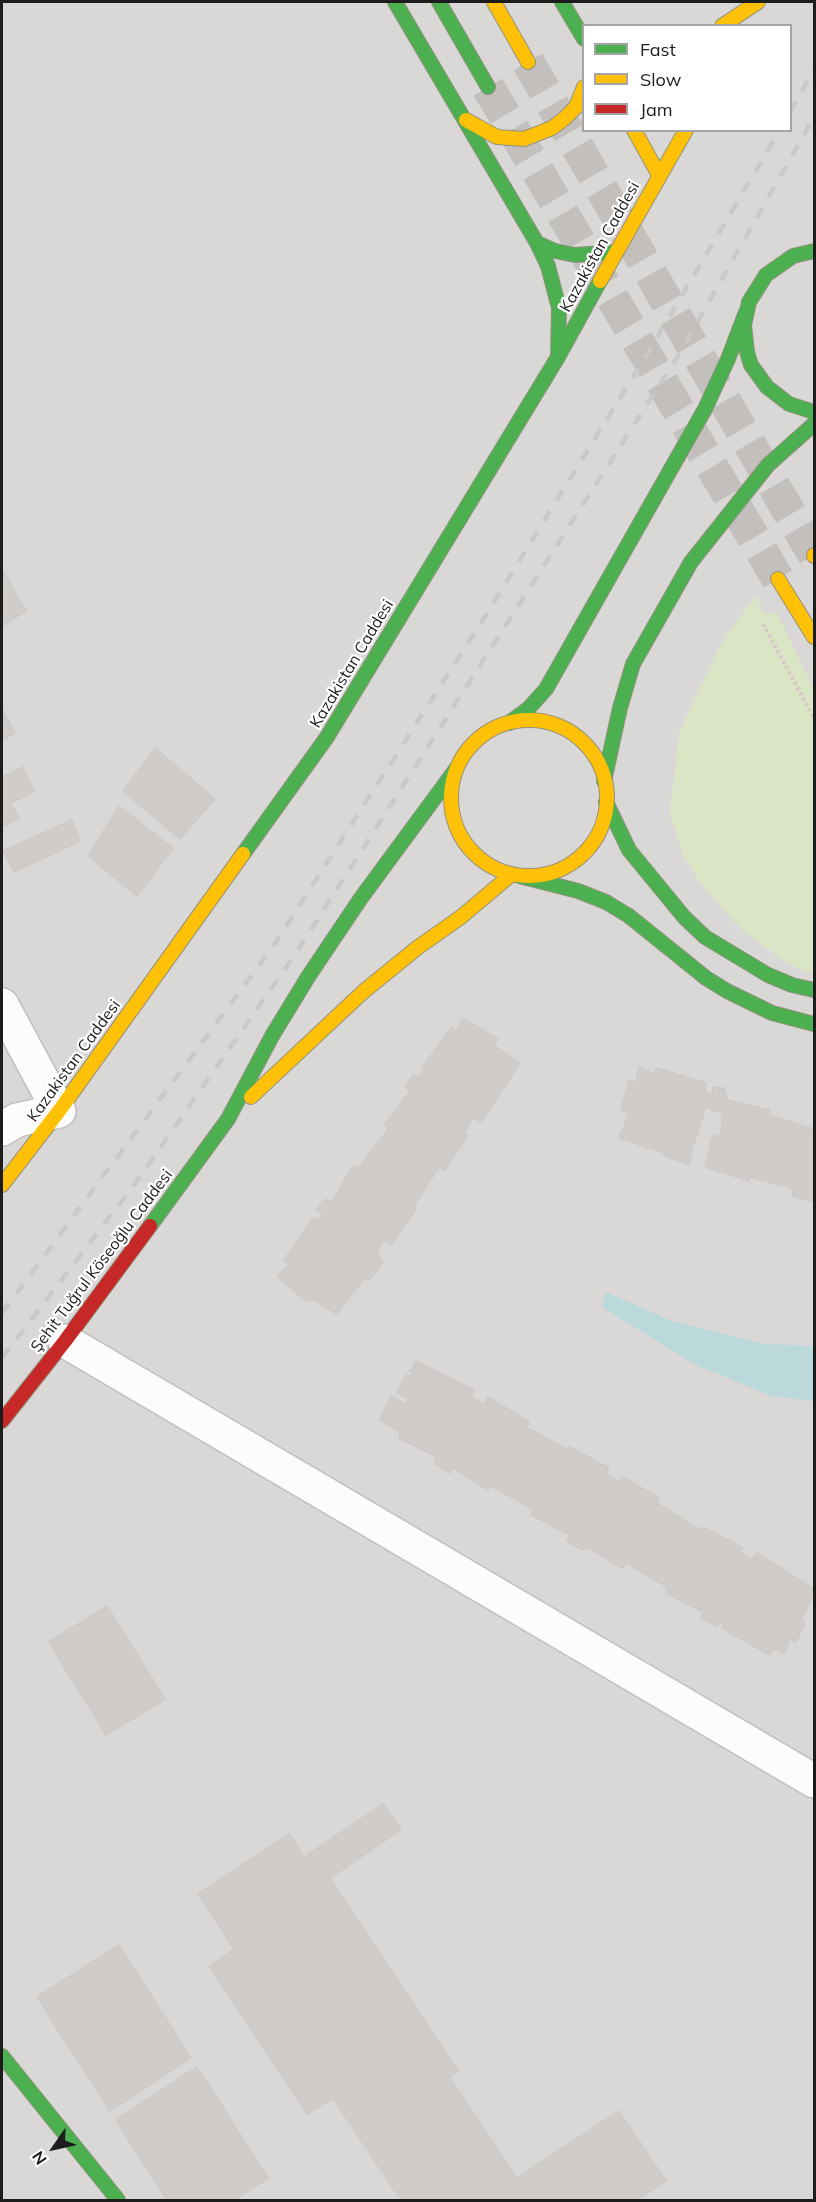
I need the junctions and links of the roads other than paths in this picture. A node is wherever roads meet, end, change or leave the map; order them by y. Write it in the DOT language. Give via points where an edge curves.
graph roads {
  1 [pos="395,2"];
  2 [pos="439,2"];
  3 [pos="494,2"];
  4 [pos="562,2"];
  5 [pos="758,2"];
  6 [pos="765,2"];
  7 [pos="725,24"];
  8 [pos="751,24"];
  9 [pos="582,36"];
  10 [pos="528,62"];
  11 [pos="488,87"];
  12 [pos="582,92"];
  13 [pos="466,120"];
  14 [pos="635,132"];
  15 [pos="685,132"];
  16 [pos="659,175"];
  17 [pos="814,234"];
  18 [pos="537,243"];
  19 [pos="814,251"];
  20 [pos="616,252"];
  21 [pos="782,262"];
  22 [pos="746,312"];
  23 [pos="558,357"];
  24 [pos="814,412"];
  25 [pos="814,424"];
  26 [pos="778,579"];
  27 [pos="814,637"];
  28 [pos="509,723"];
  29 [pos="456,770"];
  30 [pos="604,781"];
  31 [pos="606,802"];
  32 [pos="516,875"];
  33 [pos="814,990"];
  34 [pos="2,1005"];
  35 [pos="814,1024"];
  36 [pos="59,1111"];
  37 [pos="228,1119"];
  38 [pos="2,1129"];
  39 [pos="2,1185"];
  40 [pos="65,1341"];
  41 [pos="2,1420"];
  42 [pos="814,1781"];
  43 [pos="2,2056"];
  44 [pos="118,2200"];
  1 -- 13 [label="main road"];
  2 -- 11 [label="main road"];
  3 -- 10 [label="main road"];
  4 -- 9 [label="main road"];
  5 -- 7 [label="main road"];
  6 -- 8 [label="main road"];
  12 -- 13 [label="main road" via="576,107 565,118 531,136 497,137"];
  13 -- 18 [label="main road"];
  14 -- 16 [label="main road"];
  15 -- 16 [label="main road, Kazakistan Caddesi"];
  16 -- 20 [label="main road, Kazakistan Caddesi"];
  17 -- 21 [label="main road"];
  18 -- 20 [label="main road" via="575,255"];
  18 -- 23 [label="main road" via="548,266 559,308"];
  19 -- 21 [label="main road"];
  20 -- 23 [label="main road, Kazakistan Caddesi"];
  21 -- 22 [label="main road" via="759,283"];
  22 -- 24 [label="main road" via="746,345 758,377 789,404"];
  22 -- 28 [label="main road" via="705,409 546,689"];
  23 -- 36 [label="main road, Kazakistan Caddesi" via="327,737"];
  25 -- 30 [label="main road" via="768,465 691,562 633,664"];
  26 -- 27 [label="main road"];
  28 -- 29 [label="main road" via="489,731 470,748"];
  28 -- 30 [label="main road" via="531,720 554,724 574,735 590,750"];
  29 -- 32 [label="main road" via="451,789 457,829 482,861"];
  29 -- 37 [label="main road" via="308,977"];
  30 -- 31 [label="main road"];
  31 -- 32 [label="main road" via="597,836 583,855 553,872"];
  31 -- 33 [label="main road" via="645,873 705,937 768,975"];
  32 -- 35 [label="main road" via="606,902 727,991 772,1012"];
  32 -- 37 [label="main road" via="363,992"];
  34 -- 36 [label="street"];
  36 -- 38 [label="street" via="17,1120"];
  36 -- 39 [label="main road, Kazakistan Caddesi"];
  37 -- 40 [label="main road, Şehit Tuğrul Köseoğlu Caddesi"];
  40 -- 41 [label="main road, Şehit Tuğrul Köseoğlu Caddesi"];
  40 -- 42 [label="street"];
  43 -- 44 [label="main road"];
}
